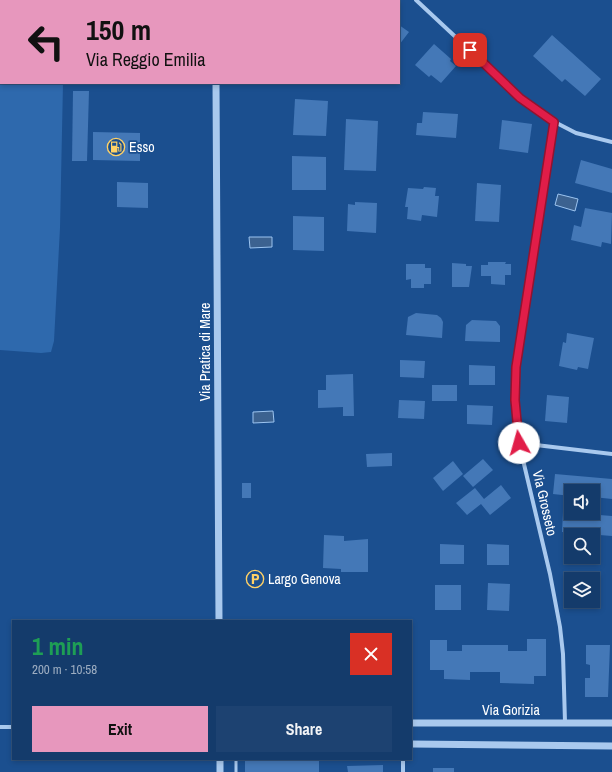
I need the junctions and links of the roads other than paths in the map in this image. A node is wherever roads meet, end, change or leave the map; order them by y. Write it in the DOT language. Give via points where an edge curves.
graph roads {
  1 [pos="416,0"];
  2 [pos="216,84"];
  3 [pos="554,122"];
  4 [pos="612,142"];
  5 [pos="519,443"];
  6 [pos="612,454"];
  7 [pos="219,620"];
  8 [pos="564,722"];
  9 [pos="412,723"];
  10 [pos="612,723"];
  11 [pos="0,727"];
  12 [pos="12,727"];
  13 [pos="412,744"];
  14 [pos="612,746"];
  15 [pos="220,760"];
  16 [pos="236,760"];
  17 [pos="403,760"];
  18 [pos="220,772"];
  19 [pos="236,772"];
  20 [pos="403,772"];
  1 -- 3 [label="street" via="520,98"];
  2 -- 7 [label="street, Via Pratica di Mare"];
  3 -- 4 [label="street" via="576,133"];
  3 -- 5 [label="street, Via Grosseto" via="516,367 515,400"];
  5 -- 6 [label="street"];
  5 -- 8 [label="street, Via Grosseto" via="560,627"];
  8 -- 9 [label="street, Via Gorizia"];
  8 -- 10 [label="street, Via Gorizia"];
  11 -- 12 [label="street"];
  13 -- 14 [label="street"];
  15 -- 18 [label="street"];
  16 -- 19 [label="lane"];
  17 -- 20 [label="street"];
}
